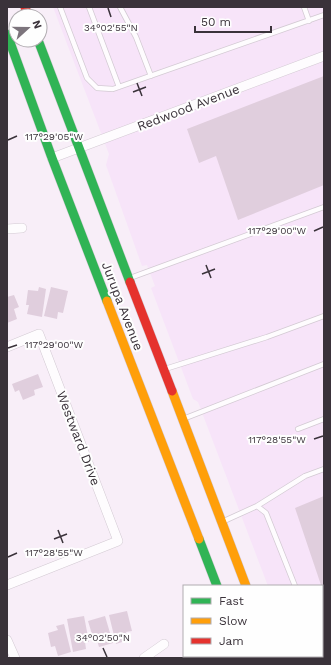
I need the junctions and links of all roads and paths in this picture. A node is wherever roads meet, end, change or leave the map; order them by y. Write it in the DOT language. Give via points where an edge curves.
graph roads {
  1 [pos="60,7"];
  2 [pos="90,7"];
  3 [pos="120,7"];
  4 [pos="304,7"];
  5 [pos="324,16"];
  6 [pos="309,21"];
  7 [pos="7,34"];
  8 [pos="41,48"];
  9 [pos="324,56"];
  10 [pos="152,76"];
  11 [pos="119,87"];
  12 [pos="79,148"];
  13 [pos="52,158"];
  14 [pos="324,207"];
  15 [pos="22,228"];
  16 [pos="7,229"];
  17 [pos="128,278"];
  18 [pos="324,316"];
  19 [pos="7,347"];
  20 [pos="324,364"];
  21 [pos="163,370"];
  22 [pos="182,419"];
  23 [pos="324,419"];
  24 [pos="298,429"];
  25 [pos="324,469"];
  26 [pos="257,506"];
  27 [pos="221,523"];
  28 [pos="7,585"];
  29 [pos="217,585"];
  30 [pos="246,585"];
  31 [pos="295,585"];
  32 [pos="7,640"];
  33 [pos="164,644"];
  34 [pos="15,658"];
  35 [pos="144,658"];
  1 -- 11 [label="lane" via="87,78 96,88"];
  2 -- 11 [label="lane"];
  3 -- 10 [label="lane"];
  4 -- 6 [label="lane"];
  5 -- 6 [label="lane"];
  6 -- 10 [label="lane"];
  7 -- 13 [label="main road, Jurupa Avenue"];
  8 -- 12 [label="main road, Jurupa Avenue"];
  9 -- 12 [label="street, Redwood Avenue"];
  10 -- 11 [label="lane"];
  12 -- 13 [label="street, Redwood Avenue"];
  12 -- 17 [label="main road, Jurupa Avenue"];
  13 -- 29 [label="main road, Jurupa Avenue"];
  14 -- 17 [label="lane"];
  15 -- 16 [label="street"];
  17 -- 21 [label="main road, Jurupa Avenue"];
  18 -- 21 [label="lane"];
  19 -- 28 [label="street, Westward Drive" via="39,334 118,541"];
  20 -- 22 [label="lane"];
  21 -- 22 [label="main road, Jurupa Avenue"];
  22 -- 27 [label="main road, Jurupa Avenue"];
  23 -- 24 [label="lane"];
  25 -- 26 [label="lane" via="304,476"];
  26 -- 27 [label="lane"];
  26 -- 31 [label="lane" via="266,513"];
  27 -- 30 [label="main road, Jurupa Avenue"];
  32 -- 34 [label="street"];
  33 -- 35 [label="street"];
}
